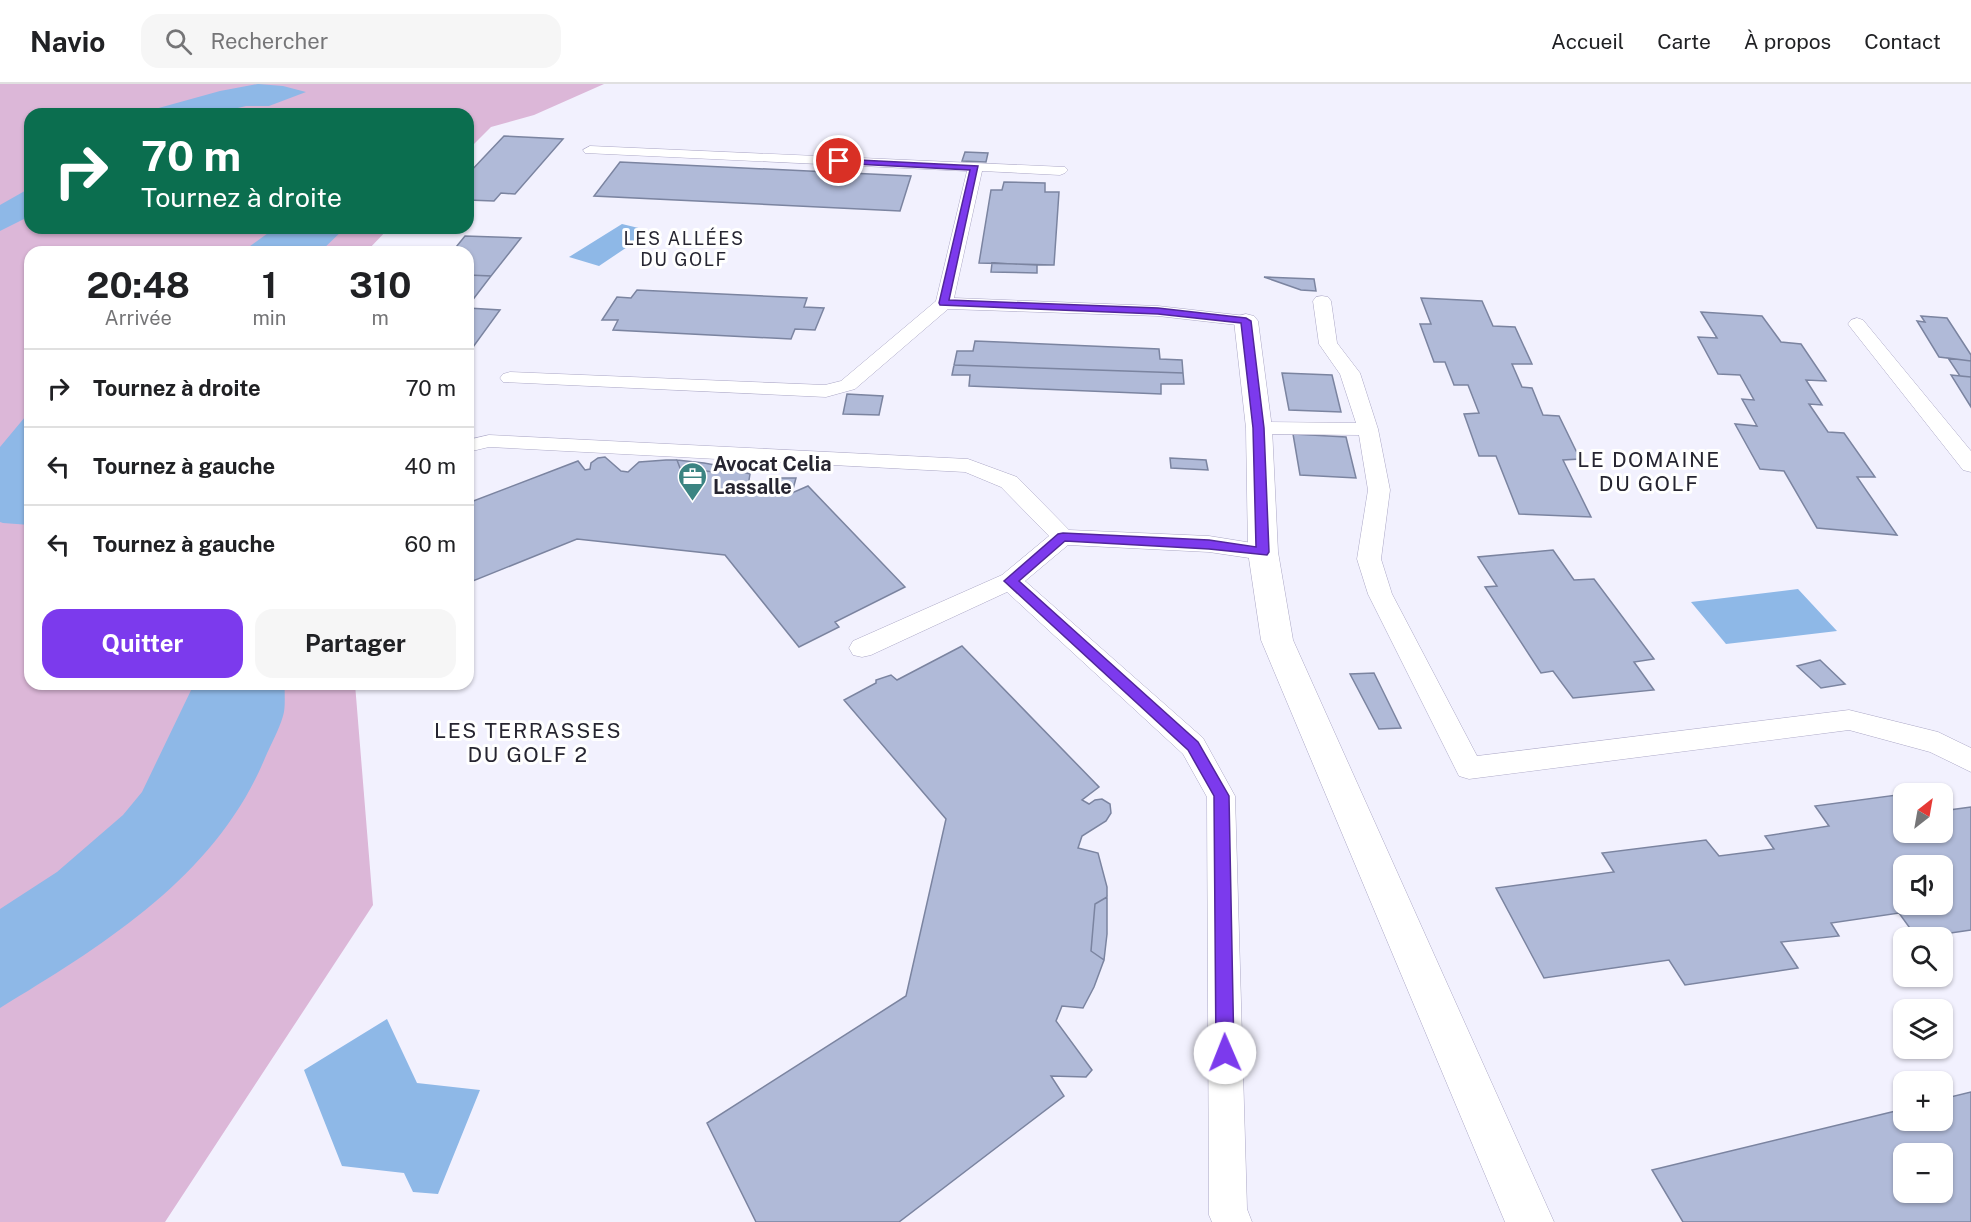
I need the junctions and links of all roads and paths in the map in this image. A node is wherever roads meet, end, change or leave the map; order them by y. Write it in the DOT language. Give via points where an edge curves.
graph roads {
  1 [pos="590,150"];
  2 [pos="975,167"];
  3 [pos="1060,170"];
  4 [pos="1322,301"];
  5 [pos="944,303"];
  6 [pos="1246,321"];
  7 [pos="1857,324"];
  8 [pos="510,378"];
  9 [pos="1258,428"];
  10 [pos="1368,429"];
  11 [pos="474,445"];
  12 [pos="1971,465"];
  13 [pos="1063,537"];
  14 [pos="1263,552"];
  15 [pos="1010,581"];
  16 [pos="862,648"];
  17 [pos="1971,761"];
  18 [pos="1233,1222"];
  19 [pos="1530,1222"];
  1 -- 2 [label="lane"];
  2 -- 3 [label="lane"];
  2 -- 5 [label="lane"];
  4 -- 10 [label="lane" via="1328,344 1350,373"];
  5 -- 6 [label="lane" via="1158,311"];
  5 -- 8 [label="lane" via="848,385 826,391"];
  6 -- 9 [label="street"];
  7 -- 12 [label="lane"];
  9 -- 10 [label="lane"];
  9 -- 14 [label="street"];
  10 -- 17 [label="lane" via="1379,490 1369,559 1380,594 1469,768 1849,720 1938,743"];
  11 -- 13 [label="lane" via="489,441 968,466 1009,482"];
  13 -- 14 [label="lane" via="1209,544"];
  13 -- 15 [label="lane"];
  14 -- 19 [label="street" via="1277,640"];
  15 -- 16 [label="lane"];
  15 -- 18 [label="lane" via="1193,746 1221,796 1227,1215"];
}
